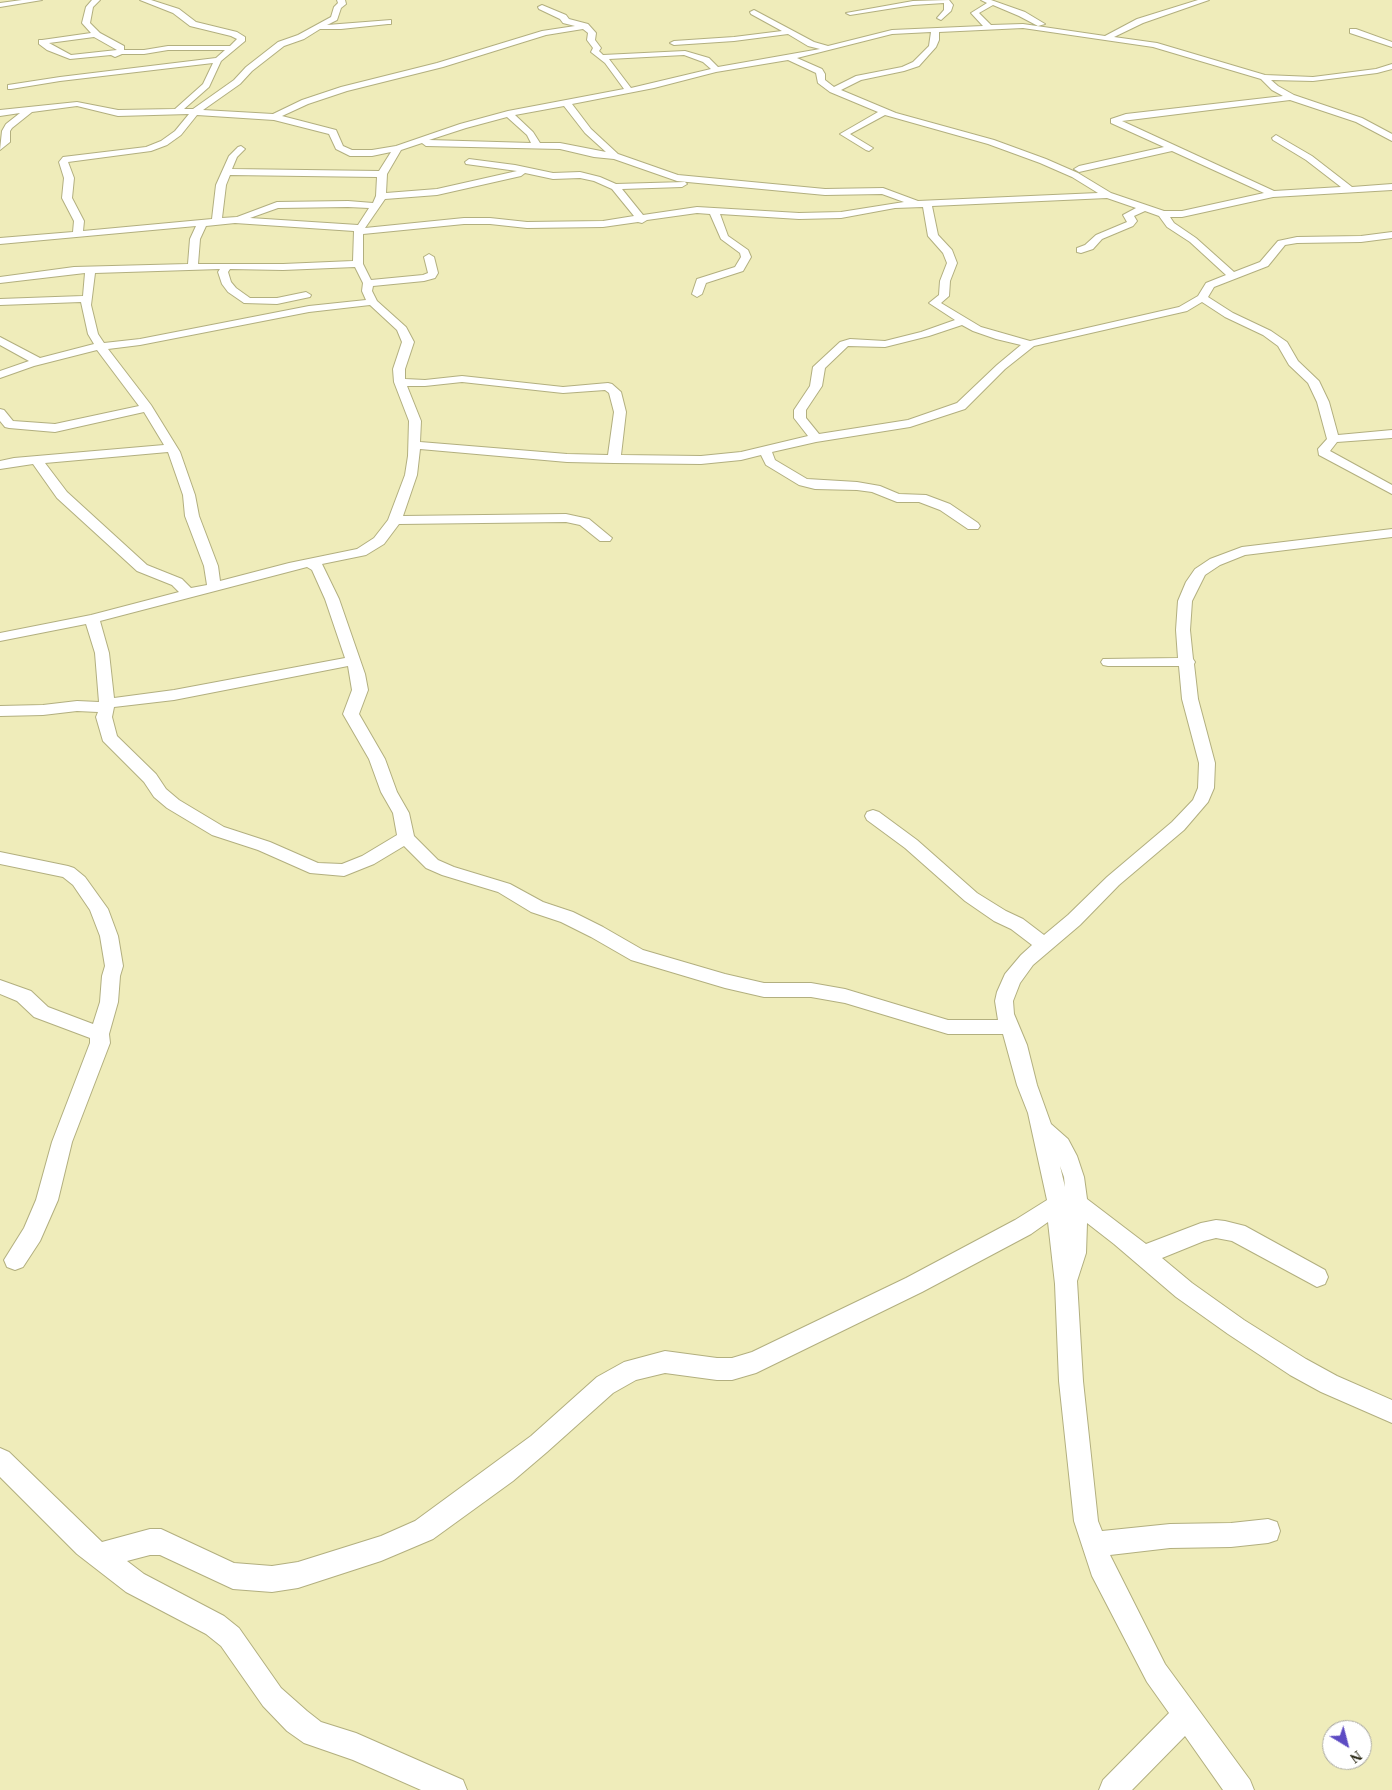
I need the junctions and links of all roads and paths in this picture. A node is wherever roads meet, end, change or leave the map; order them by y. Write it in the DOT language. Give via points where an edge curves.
graph roads {
  1 [pos="38,0"];
  2 [pos="95,0"];
  3 [pos="107,0"];
  4 [pos="144,0"];
  5 [pos="341,0"];
  6 [pos="1205,0"];
  7 [pos="988,1"];
  8 [pos="913,4"];
  9 [pos="0,5"];
  10 [pos="542,7"];
  11 [pos="754,12"];
  12 [pos="850,13"];
  13 [pos="935,15"];
  14 [pos="388,22"];
  15 [pos="585,26"];
  16 [pos="318,27"];
  17 [pos="989,28"];
  18 [pos="1048,28"];
  19 [pos="935,30"];
  20 [pos="955,30"];
  21 [pos="1353,31"];
  22 [pos="789,32"];
  23 [pos="96,34"];
  24 [pos="1108,37"];
  25 [pos="674,43"];
  26 [pos="1392,45"];
  27 [pos="231,48"];
  28 [pos="829,49"];
  29 [pos="120,52"];
  30 [pos="602,57"];
  31 [pos="790,58"];
  32 [pos="218,60"];
  33 [pos="1392,66"];
  34 [pos="716,70"];
  35 [pos="1377,71"];
  36 [pos="211,75"];
  37 [pos="87,76"];
  38 [pos="243,76"];
  39 [pos="1389,76"];
  40 [pos="1264,77"];
  41 [pos="60,79"];
  42 [pos="12,87"];
  43 [pos="65,88"];
  44 [pos="833,90"];
  45 [pos="630,91"];
  46 [pos="1291,97"];
  47 [pos="53,98"];
  48 [pos="566,102"];
  49 [pos="48,106"];
  50 [pos="30,109"];
  51 [pos="177,111"];
  52 [pos="885,111"];
  53 [pos="195,112"];
  54 [pos="0,113"];
  55 [pos="508,114"];
  56 [pos="274,117"];
  57 [pos="1385,124"];
  58 [pos="1370,126"];
  59 [pos="442,133"];
  60 [pos="1276,138"];
  61 [pos="1392,138"];
  62 [pos="415,142"];
  63 [pos="464,144"];
  64 [pos="538,146"];
  65 [pos="552,146"];
  66 [pos="0,147"];
  67 [pos="398,148"];
  68 [pos="869,148"];
  69 [pos="1172,148"];
  70 [pos="241,149"];
  71 [pos="372,153"];
  72 [pos="615,156"];
  73 [pos="563,158"];
  74 [pos="389,161"];
  75 [pos="469,162"];
  76 [pos="570,165"];
  77 [pos="1079,169"];
  78 [pos="227,172"];
  79 [pos="529,172"];
  80 [pos="382,174"];
  81 [pos="580,175"];
  82 [pos="659,184"];
  83 [pos="615,187"];
  84 [pos="1392,187"];
  85 [pos="1351,190"];
  86 [pos="717,191"];
  87 [pos="678,192"];
  88 [pos="1273,194"];
  89 [pos="1108,195"];
  90 [pos="378,201"];
  91 [pos="923,204"];
  92 [pos="1144,208"];
  93 [pos="717,211"];
  94 [pos="1163,214"];
  95 [pos="235,220"];
  96 [pos="642,220"];
  97 [pos="217,222"];
  98 [pos="202,224"];
  99 [pos="358,230"];
  100 [pos="78,234"];
  101 [pos="1392,235"];
  102 [pos="0,241"];
  103 [pos="1081,250"];
  104 [pos="429,257"];
  105 [pos="358,264"];
  106 [pos="193,266"];
  107 [pos="227,266"];
  108 [pos="90,270"];
  109 [pos="1233,276"];
  110 [pos="0,280"];
  111 [pos="368,283"];
  112 [pos="697,294"];
  113 [pos="306,295"];
  114 [pos="1202,298"];
  115 [pos="87,299"];
  116 [pos="0,302"];
  117 [pos="372,302"];
  118 [pos="963,321"];
  119 [pos="0,340"];
  120 [pos="1030,344"];
  121 [pos="100,347"];
  122 [pos="37,361"];
  123 [pos="0,375"];
  124 [pos="400,382"];
  125 [pos="147,408"];
  126 [pos="0,413"];
  127 [pos="1392,434"];
  128 [pos="816,438"];
  129 [pos="1333,439"];
  130 [pos="414,445"];
  131 [pos="171,448"];
  132 [pos="765,451"];
  133 [pos="614,459"];
  134 [pos="36,460"];
  135 [pos="0,465"];
  136 [pos="1392,490"];
  137 [pos="395,520"];
  138 [pos="973,526"];
  139 [pos="1392,533"];
  140 [pos="606,538"];
  141 [pos="310,563"];
  142 [pos="214,588"];
  143 [pos="190,595"];
  144 [pos="92,619"];
  145 [pos="0,637"];
  146 [pos="352,661"];
  147 [pos="1108,662"];
  148 [pos="1188,662"];
  149 [pos="107,706"];
  150 [pos="0,711"];
  151 [pos="874,816"];
  152 [pos="406,837"];
  153 [pos="0,858"];
  154 [pos="1044,945"];
  155 [pos="0,987"];
  156 [pos="1009,1027"];
  157 [pos="99,1034"];
  158 [pos="1068,1204"];
  159 [pos="1143,1255"];
  160 [pos="16,1260"];
  161 [pos="1317,1277"];
  162 [pos="1392,1412"];
  163 [pos="0,1460"];
  164 [pos="1268,1531"];
  165 [pos="1094,1544"];
  166 [pos="99,1555"];
  167 [pos="1187,1714"];
  168 [pos="449,1789"];
  169 [pos="1113,1790"];
  170 [pos="1240,1790"];
  1 -- 9 [label="street"];
  2 -- 3 [label="street"];
  2 -- 23 [label="street" via="86,23"];
  4 -- 27 [label="street" via="176,11 193,24 241,37 240,42"];
  5 -- 16 [label="street" via="334,18"];
  6 -- 24 [label="street" via="1140,21"];
  7 -- 17 [label="street" via="975,13"];
  7 -- 18 [label="street"];
  8 -- 12 [label="street"];
  8 -- 13 [label="street"];
  8 -- 13 [label="street" via="947,2 947,11"];
  10 -- 15 [label="street" via="566,21"];
  11 -- 22 [label="street"];
  13 -- 20 [label="street"];
  14 -- 16 [label="street"];
  15 -- 30 [label="street" via="592,32 591,40 597,48 594,52"];
  15 -- 56 [label="street" via="545,32 440,65 344,89"];
  16 -- 38 [label="street" via="281,44"];
  17 -- 18 [label="street" via="1016,25"];
  17 -- 20 [label="street"];
  18 -- 24 [label="street"];
  19 -- 20 [label="street"];
  19 -- 28 [label="street" via="892,32"];
  19 -- 44 [label="street" via="932,47 916,64 904,70 858,78"];
  21 -- 26 [label="street"];
  22 -- 25 [label="street"];
  22 -- 28 [label="street"];
  23 -- 29 [label="street" via="121,48"];
  23 -- 29 [label="street" via="42,42 70,57"];
  24 -- 40 [label="street" via="1154,45"];
  27 -- 29 [label="street"];
  27 -- 32 [label="street"];
  28 -- 31 [label="street"];
  29 -- 37 [label="street" via="102,59"];
  30 -- 34 [label="street" via="685,53 706,60"];
  30 -- 45 [label="street"];
  31 -- 34 [label="street"];
  31 -- 44 [label="street" via="819,71 821,81"];
  32 -- 36 [label="street"];
  32 -- 37 [label="street"];
  33 -- 35 [label="street"];
  34 -- 45 [label="street"];
  35 -- 39 [label="street"];
  35 -- 40 [label="street" via="1313,78"];
  36 -- 38 [label="street"];
  36 -- 51 [label="street" via="193,98"];
  37 -- 41 [label="street"];
  38 -- 53 [label="street"];
  40 -- 46 [label="street"];
  41 -- 42 [label="street"];
  41 -- 43 [label="street"];
  44 -- 52 [label="street"];
  45 -- 48 [label="street"];
  46 -- 58 [label="street" via="1340,112"];
  46 -- 69 [label="street" via="1126,116 1114,121"];
  47 -- 49 [label="street"];
  48 -- 55 [label="street"];
  48 -- 72 [label="street" via="588,131"];
  49 -- 50 [label="street"];
  49 -- 51 [label="street" via="78,104 118,113"];
  50 -- 54 [label="street"];
  50 -- 66 [label="street" via="9,126 6,142"];
  51 -- 53 [label="street"];
  52 -- 68 [label="street" via="844,134"];
  52 -- 89 [label="street" via="1043,161"];
  53 -- 56 [label="street"];
  53 -- 100 [label="street" via="178,132 156,147 64,160 70,178 67,198 79,221"];
  55 -- 59 [label="street"];
  55 -- 64 [label="street"];
  56 -- 71 [label="street" via="333,132 339,147 350,153"];
  57 -- 58 [label="street"];
  58 -- 61 [label="street"];
  59 -- 62 [label="street"];
  59 -- 63 [label="street"];
  60 -- 85 [label="street"];
  62 -- 63 [label="street"];
  62 -- 67 [label="street"];
  63 -- 64 [label="street"];
  64 -- 65 [label="street"];
  65 -- 72 [label="street"];
  65 -- 73 [label="street"];
  67 -- 71 [label="street"];
  67 -- 74 [label="street"];
  69 -- 77 [label="street"];
  69 -- 88 [label="street"];
  70 -- 78 [label="street" via="233,156"];
  71 -- 74 [label="street"];
  72 -- 86 [label="street"];
  74 -- 80 [label="street"];
  75 -- 79 [label="street"];
  76 -- 81 [label="street"];
  78 -- 80 [label="street"];
  78 -- 97 [label="street" via="221,186"];
  79 -- 81 [label="street" via="553,176"];
  79 -- 90 [label="street"];
  80 -- 90 [label="street"];
  81 -- 83 [label="street" via="597,178"];
  82 -- 83 [label="street"];
  82 -- 86 [label="street"];
  82 -- 87 [label="street"];
  83 -- 96 [label="street"];
  84 -- 85 [label="street"];
  85 -- 88 [label="street"];
  86 -- 91 [label="street" via="883,191"];
  86 -- 93 [label="street"];
  88 -- 94 [label="street" via="1182,214"];
  89 -- 91 [label="street"];
  89 -- 92 [label="street"];
  90 -- 95 [label="street" via="277,205"];
  90 -- 99 [label="street"];
  91 -- 93 [label="street" via="841,215"];
  91 -- 118 [label="street" via="933,236 948,252 952,263 945,281 944,296 934,304"];
  92 -- 94 [label="street"];
  92 -- 103 [label="street" via="1128,215 1130,224"];
  93 -- 96 [label="street" via="687,206"];
  93 -- 112 [label="street" via="724,237 746,257 740,269 702,281"];
  94 -- 109 [label="street" via="1170,226 1193,240"];
  95 -- 97 [label="street"];
  95 -- 99 [label="street"];
  96 -- 99 [label="street" via="573,225 464,220"];
  97 -- 98 [label="street"];
  98 -- 100 [label="street"];
  98 -- 106 [label="street" via="195,239"];
  99 -- 105 [label="street"];
  100 -- 102 [label="street"];
  101 -- 109 [label="street" via="1289,240 1278,245 1264,264"];
  104 -- 111 [label="street" via="431,276"];
  105 -- 107 [label="street"];
  105 -- 111 [label="street"];
  106 -- 107 [label="street"];
  106 -- 108 [label="street"];
  107 -- 113 [label="street" via="223,272 226,282 248,302"];
  108 -- 110 [label="street" via="65,270"];
  108 -- 115 [label="street"];
  109 -- 114 [label="street" via="1210,285"];
  111 -- 117 [label="street" via="367,291"];
  114 -- 120 [label="street" via="1183,309"];
  114 -- 129 [label="street" via="1267,332 1283,344 1293,362 1313,381 1324,402"];
  115 -- 116 [label="street"];
  115 -- 121 [label="street" via="91,329"];
  117 -- 121 [label="street" via="309,309"];
  117 -- 124 [label="street" via="395,322 407,338 399,369"];
  118 -- 120 [label="street" via="992,335"];
  118 -- 128 [label="street" via="885,344 844,344 819,367 813,393 800,410 800,418"];
  119 -- 122 [label="street"];
  120 -- 128 [label="street" via="954,409 910,423"];
  121 -- 122 [label="street"];
  121 -- 125 [label="street"];
  122 -- 123 [label="street"];
  124 -- 130 [label="street" via="415,421"];
  124 -- 133 [label="street" via="462,379 563,390 608,386 615,392 620,412"];
  125 -- 126 [label="street" via="55,428 15,426"];
  125 -- 131 [label="street"];
  127 -- 129 [label="street"];
  128 -- 132 [label="street"];
  129 -- 136 [label="street" via="1323,452"];
  130 -- 133 [label="street"];
  130 -- 137 [label="street" via="411,475"];
  131 -- 134 [label="street"];
  131 -- 142 [label="street" via="211,566"];
  132 -- 133 [label="street" via="714,459"];
  132 -- 138 [label="street" via="774,466 803,482 857,486 898,498 921,498 945,507"];
  134 -- 135 [label="street"];
  134 -- 143 [label="street" via="62,495 110,540 142,568 177,582"];
  137 -- 140 [label="street" via="566,518 584,522"];
  137 -- 141 [label="street" via="378,541 361,552"];
  139 -- 148 [label="street" via="1242,551 1215,562 1200,572 1185,601 1184,648"];
  141 -- 142 [label="street"];
  141 -- 146 [label="street" via="318,568 332,599"];
  142 -- 143 [label="street"];
  143 -- 144 [label="street"];
  144 -- 145 [label="street"];
  144 -- 149 [label="street" via="102,652"];
  146 -- 149 [label="street"];
  146 -- 152 [label="street" via="360,690 350,714 377,759 401,813"];
  147 -- 148 [label="street"];
  148 -- 154 [label="street" via="1190,698 1206,764 1206,788 1200,802 1178,826"];
  149 -- 150 [label="street"];
  149 -- 152 [label="street" via="105,724 117,747 172,804 218,831 264,846 316,869 333,871 368,860"];
  151 -- 154 [label="street" via="971,897 1017,924"];
  152 -- 156 [label="street" via="423,856 441,868 504,888 537,907 597,932 637,955 764,990 811,990 845,996 948,1027"];
  153 -- 157 [label="street" via="68,872 79,881 99,909 109,936 114,966 109,1002"];
  154 -- 156 [label="street" via="1019,970 1006,992 1005,1014"];
  155 -- 157 [label="street" via="24,996 41,1012"];
  156 -- 158 [label="street" via="1042,1130 1060,1145 1067,1156 1074,1177"];
  157 -- 160 [label="street" via="95,1058 62,1142 47,1200"];
  158 -- 159 [label="street"];
  158 -- 165 [label="street" via="1075,1253 1066,1284 1071,1380 1082,1494"];
  158 -- 166 [label="street" via="914,1286 756,1362 717,1369 666,1362 632,1370 605,1384 539,1444 424,1530 381,1548 298,1575 272,1579 233,1576 162,1542"];
  159 -- 161 [label="street" via="1201,1232 1225,1230 1237,1233"];
  159 -- 162 [label="street" via="1184,1290 1298,1367"];
  163 -- 166 [label="street"];
  164 -- 165 [label="street"];
  165 -- 167 [label="street" via="1100,1567 1156,1673"];
  166 -- 168 [label="street" via="135,1583 215,1625 230,1637 272,1697 302,1725"];
  167 -- 169 [label="street"];
  167 -- 170 [label="street"];
}
